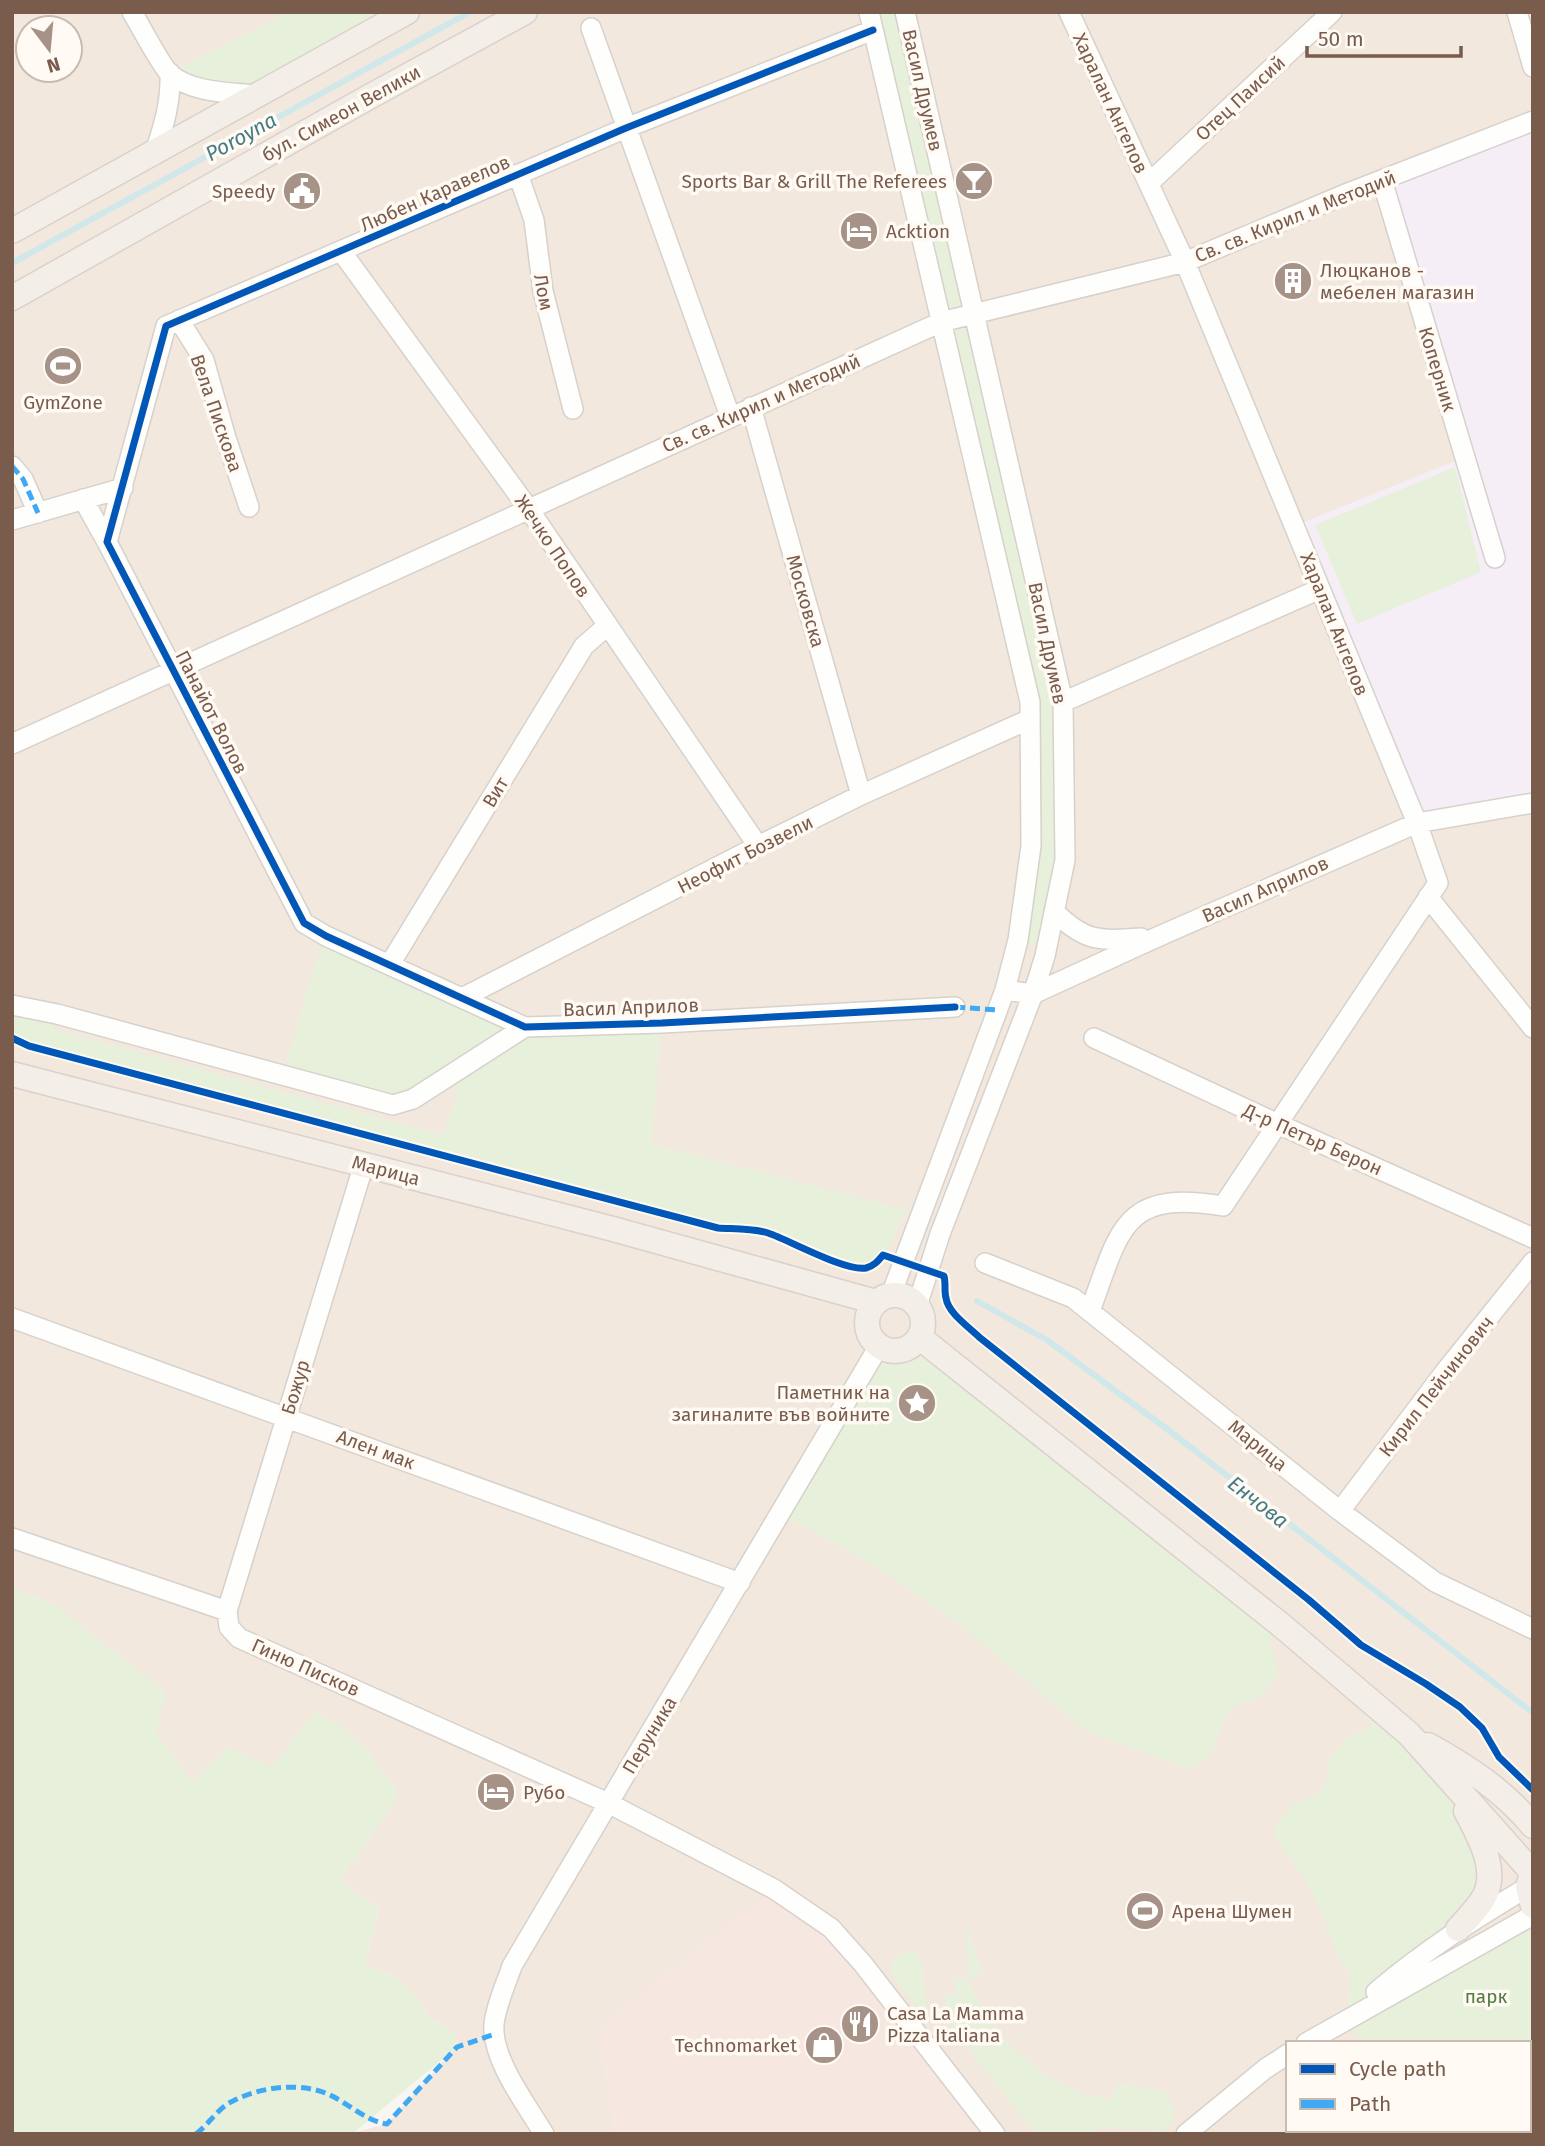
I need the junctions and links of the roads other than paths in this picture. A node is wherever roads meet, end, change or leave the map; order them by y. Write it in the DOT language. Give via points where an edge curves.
graph roads {
  1 [pos="132,12"];
  2 [pos="407,12"];
  3 [pos="525,12"];
  4 [pos="905,12"];
  5 [pos="1069,12"];
  6 [pos="1332,12"];
  7 [pos="1517,12"];
  8 [pos="871,21"];
  9 [pos="591,28"];
  10 [pos="1533,67"];
  11 [pos="170,73"];
  12 [pos="256,95"];
  13 [pos="1533,121"];
  14 [pos="626,128"];
  15 [pos="155,152"];
  16 [pos="518,174"];
  17 [pos="1382,180"];
  18 [pos="1149,183"];
  19 [pos="12,231"];
  20 [pos="341,251"];
  21 [pos="1185,262"];
  22 [pos="12,298"];
  23 [pos="974,312"];
  24 [pos="179,320"];
  25 [pos="941,322"];
  26 [pos="751,407"];
  27 [pos="573,410"];
  28 [pos="730,416"];
  29 [pos="12,466"];
  30 [pos="123,488"];
  31 [pos="83,499"];
  32 [pos="249,508"];
  33 [pos="528,508"];
  34 [pos="38,513"];
  35 [pos="12,520"];
  36 [pos="107,542"];
  37 [pos="1495,558"];
  38 [pos="1320,589"];
  39 [pos="607,626"];
  40 [pos="173,671"];
  41 [pos="1063,702"];
  42 [pos="1030,719"];
  43 [pos="12,744"];
  44 [pos="861,796"];
  45 [pos="1533,803"];
  46 [pos="1416,823"];
  47 [pos="758,846"];
  48 [pos="1428,897"];
  49 [pos="1054,911"];
  50 [pos="326,936"];
  51 [pos="1155,938"];
  52 [pos="390,964"];
  53 [pos="1005,990"];
  54 [pos="1033,994"];
  55 [pos="464,997"];
  56 [pos="12,1005"];
  57 [pos="956,1007"];
  58 [pos="525,1027"];
  59 [pos="1533,1028"];
  60 [pos="1094,1038"];
  61 [pos="18,1073"];
  62 [pos="1278,1124"];
  63 [pos="364,1164"];
  64 [pos="1533,1238"];
  65 [pos="1533,1262"];
  66 [pos="985,1263"];
  67 [pos="878,1305"];
  68 [pos="917,1306"];
  69 [pos="1090,1311"];
  70 [pos="12,1318"];
  71 [pos="919,1336"];
  72 [pos="879,1346"];
  73 [pos="286,1416"];
  74 [pos="1340,1511"];
  75 [pos="12,1538"];
  76 [pos="740,1583"];
  77 [pos="227,1611"];
  78 [pos="1533,1628"];
  79 [pos="1409,1734"];
  80 [pos="1450,1779"];
  81 [pos="608,1803"];
  82 [pos="1533,1826"];
  83 [pos="1531,1884"];
  84 [pos="1533,1916"];
  85 [pos="1458,1929"];
  86 [pos="1347,2018"];
  87 [pos="1309,2041"];
  88 [pos="1286,2055"];
  89 [pos="544,2134"];
  90 [pos="995,2134"];
  91 [pos="1186,2134"];
  1 -- 11 [label="street"];
  2 -- 12 [label="main road"];
  3 -- 22 [label="main road, бул. Симеон Велики"];
  4 -- 23 [label="street, Васил Друмев"];
  5 -- 18 [label="street, Харалан Ангелов"];
  6 -- 18 [label="street, Отец Паисий"];
  7 -- 10 [label="street"];
  8 -- 14 [label="street, Любен Каравелов"];
  8 -- 25 [label="street, Васил Друмев"];
  9 -- 14 [label="street"];
  11 -- 12 [label="street" via="189,84"];
  11 -- 15 [label="street" via="167,116"];
  12 -- 15 [label="main road"];
  13 -- 17 [label="street, Св. св. Кирил и Методий"];
  14 -- 16 [label="street, Любен Каравелов"];
  14 -- 28 [label="street"];
  15 -- 19 [label="main road"];
  16 -- 20 [label="street, Любен Каравелов"];
  16 -- 27 [label="street, Лом" via="534,220 542,291"];
  17 -- 21 [label="street, Св. св. Кирил и Методий"];
  17 -- 37 [label="street, Коперник"];
  18 -- 21 [label="street, Харалан Ангелов"];
  20 -- 24 [label="street, Любен Каравелов"];
  20 -- 33 [label="street, Жечко Попов"];
  21 -- 23 [label="street, Св. св. Кирил и Методий"];
  21 -- 38 [label="street, Харалан Ангелов"];
  23 -- 25 [label="street, Св. св. Кирил и Методий"];
  23 -- 41 [label="street, Васил Друмев"];
  24 -- 30 [label="street" via="166,326"];
  24 -- 32 [label="street, Вела Пискова" via="204,360"];
  25 -- 26 [label="street, Св. св. Кирил и Методий"];
  25 -- 42 [label="street, Васил Друмев" via="1030,702"];
  26 -- 28 [label="street, Св. св. Кирил и Методий"];
  26 -- 44 [label="street, Московска"];
  28 -- 33 [label="street, Св. св. Кирил и Методий"];
  29 -- 34 [label="street"];
  30 -- 31 [label="street"];
  30 -- 36 [label="street"];
  31 -- 34 [label="street"];
  31 -- 36 [label="street, Панайот Волов"];
  33 -- 39 [label="street, Жечко Попов"];
  33 -- 40 [label="street, Св. св. Кирил и Методий"];
  34 -- 35 [label="street"];
  36 -- 40 [label="street, Панайот Волов"];
  38 -- 41 [label="street"];
  38 -- 46 [label="street, Харалан Ангелов"];
  39 -- 47 [label="street, Жечко Попов"];
  39 -- 52 [label="street, Вит" via="584,646"];
  40 -- 43 [label="street, Св. св. Кирил и Методий"];
  40 -- 50 [label="street, Панайот Волов" via="304,923"];
  41 -- 49 [label="street, Васил Друмев" via="1065,860"];
  42 -- 44 [label="street, Неофит Бозвели"];
  42 -- 53 [label="street, Васил Друмев" via="1031,846 1018,940"];
  44 -- 47 [label="street, Неофит Бозвели"];
  45 -- 46 [label="street, Васил Априлов"];
  46 -- 48 [label="street, Харалан Ангелов" via="1438,883"];
  46 -- 51 [label="street, Васил Априлов"];
  47 -- 55 [label="street, Неофит Бозвели"];
  48 -- 59 [label="street"];
  48 -- 62 [label="street, Харалан Ангелов"];
  49 -- 51 [label="street" via="1071,929 1091,937"];
  49 -- 54 [label="street, Васил Друмев"];
  50 -- 52 [label="street, Васил Априлов"];
  51 -- 54 [label="street, Васил Априлов"];
  52 -- 55 [label="street, Васил Априлов"];
  53 -- 54 [label="street"];
  53 -- 67 [label="street, Васил Друмев"];
  54 -- 68 [label="street, Васил Друмев" via="940,1234"];
  55 -- 58 [label="street, Васил Априлов"];
  56 -- 58 [label="street" via="393,1105 413,1099"];
  57 -- 58 [label="street, Васил Априлов"];
  60 -- 62 [label="street, Д-р Петър Берон"];
  61 -- 63 [label="main road, Марица"];
  62 -- 64 [label="street, Д-р Петър Берон"];
  62 -- 69 [label="street, Харалан Ангелов" via="1223,1206 1193,1201 1160,1203 1137,1214 1117,1238"];
  63 -- 67 [label="main road, Марица" via="743,1264"];
  63 -- 73 [label="street, Божур"];
  65 -- 74 [label="street, Кирил Пейчинович"];
  66 -- 69 [label="street, Марица" via="1073,1298"];
  67 -- 68 [label="main road" via="905,1297"];
  67 -- 72 [label="main road" via="869,1334"];
  68 -- 71 [label="main road" via="923,1321"];
  69 -- 74 [label="street, Марица"];
  70 -- 73 [label="street, Ален мак"];
  71 -- 72 [label="main road" via="902,1350"];
  71 -- 79 [label="main road" via="1281,1625"];
  72 -- 76 [label="street, Перуника"];
  73 -- 76 [label="street, Ален мак"];
  73 -- 77 [label="street, Божур"];
  74 -- 78 [label="street, Марица" via="1436,1582"];
  75 -- 77 [label="street"];
  76 -- 81 [label="street, Перуника"];
  77 -- 81 [label="street, Гиню Писков" via="229,1627 239,1638"];
  79 -- 80 [label="main road"];
  79 -- 82 [label="main road" via="1467,1766"];
  80 -- 83 [label="main road"];
  80 -- 85 [label="main road" via="1482,1842 1489,1868 1484,1898"];
  81 -- 89 [label="street, Перуника" via="512,1966 494,2024 500,2058"];
  81 -- 90 [label="street, Гиню Писков" via="774,1889 831,1928"];
  83 -- 85 [label="street"];
  84 -- 86 [label="street"];
  85 -- 86 [label="street" via="1411,1962"];
  86 -- 87 [label="street"];
  88 -- 91 [label="street"];
}
